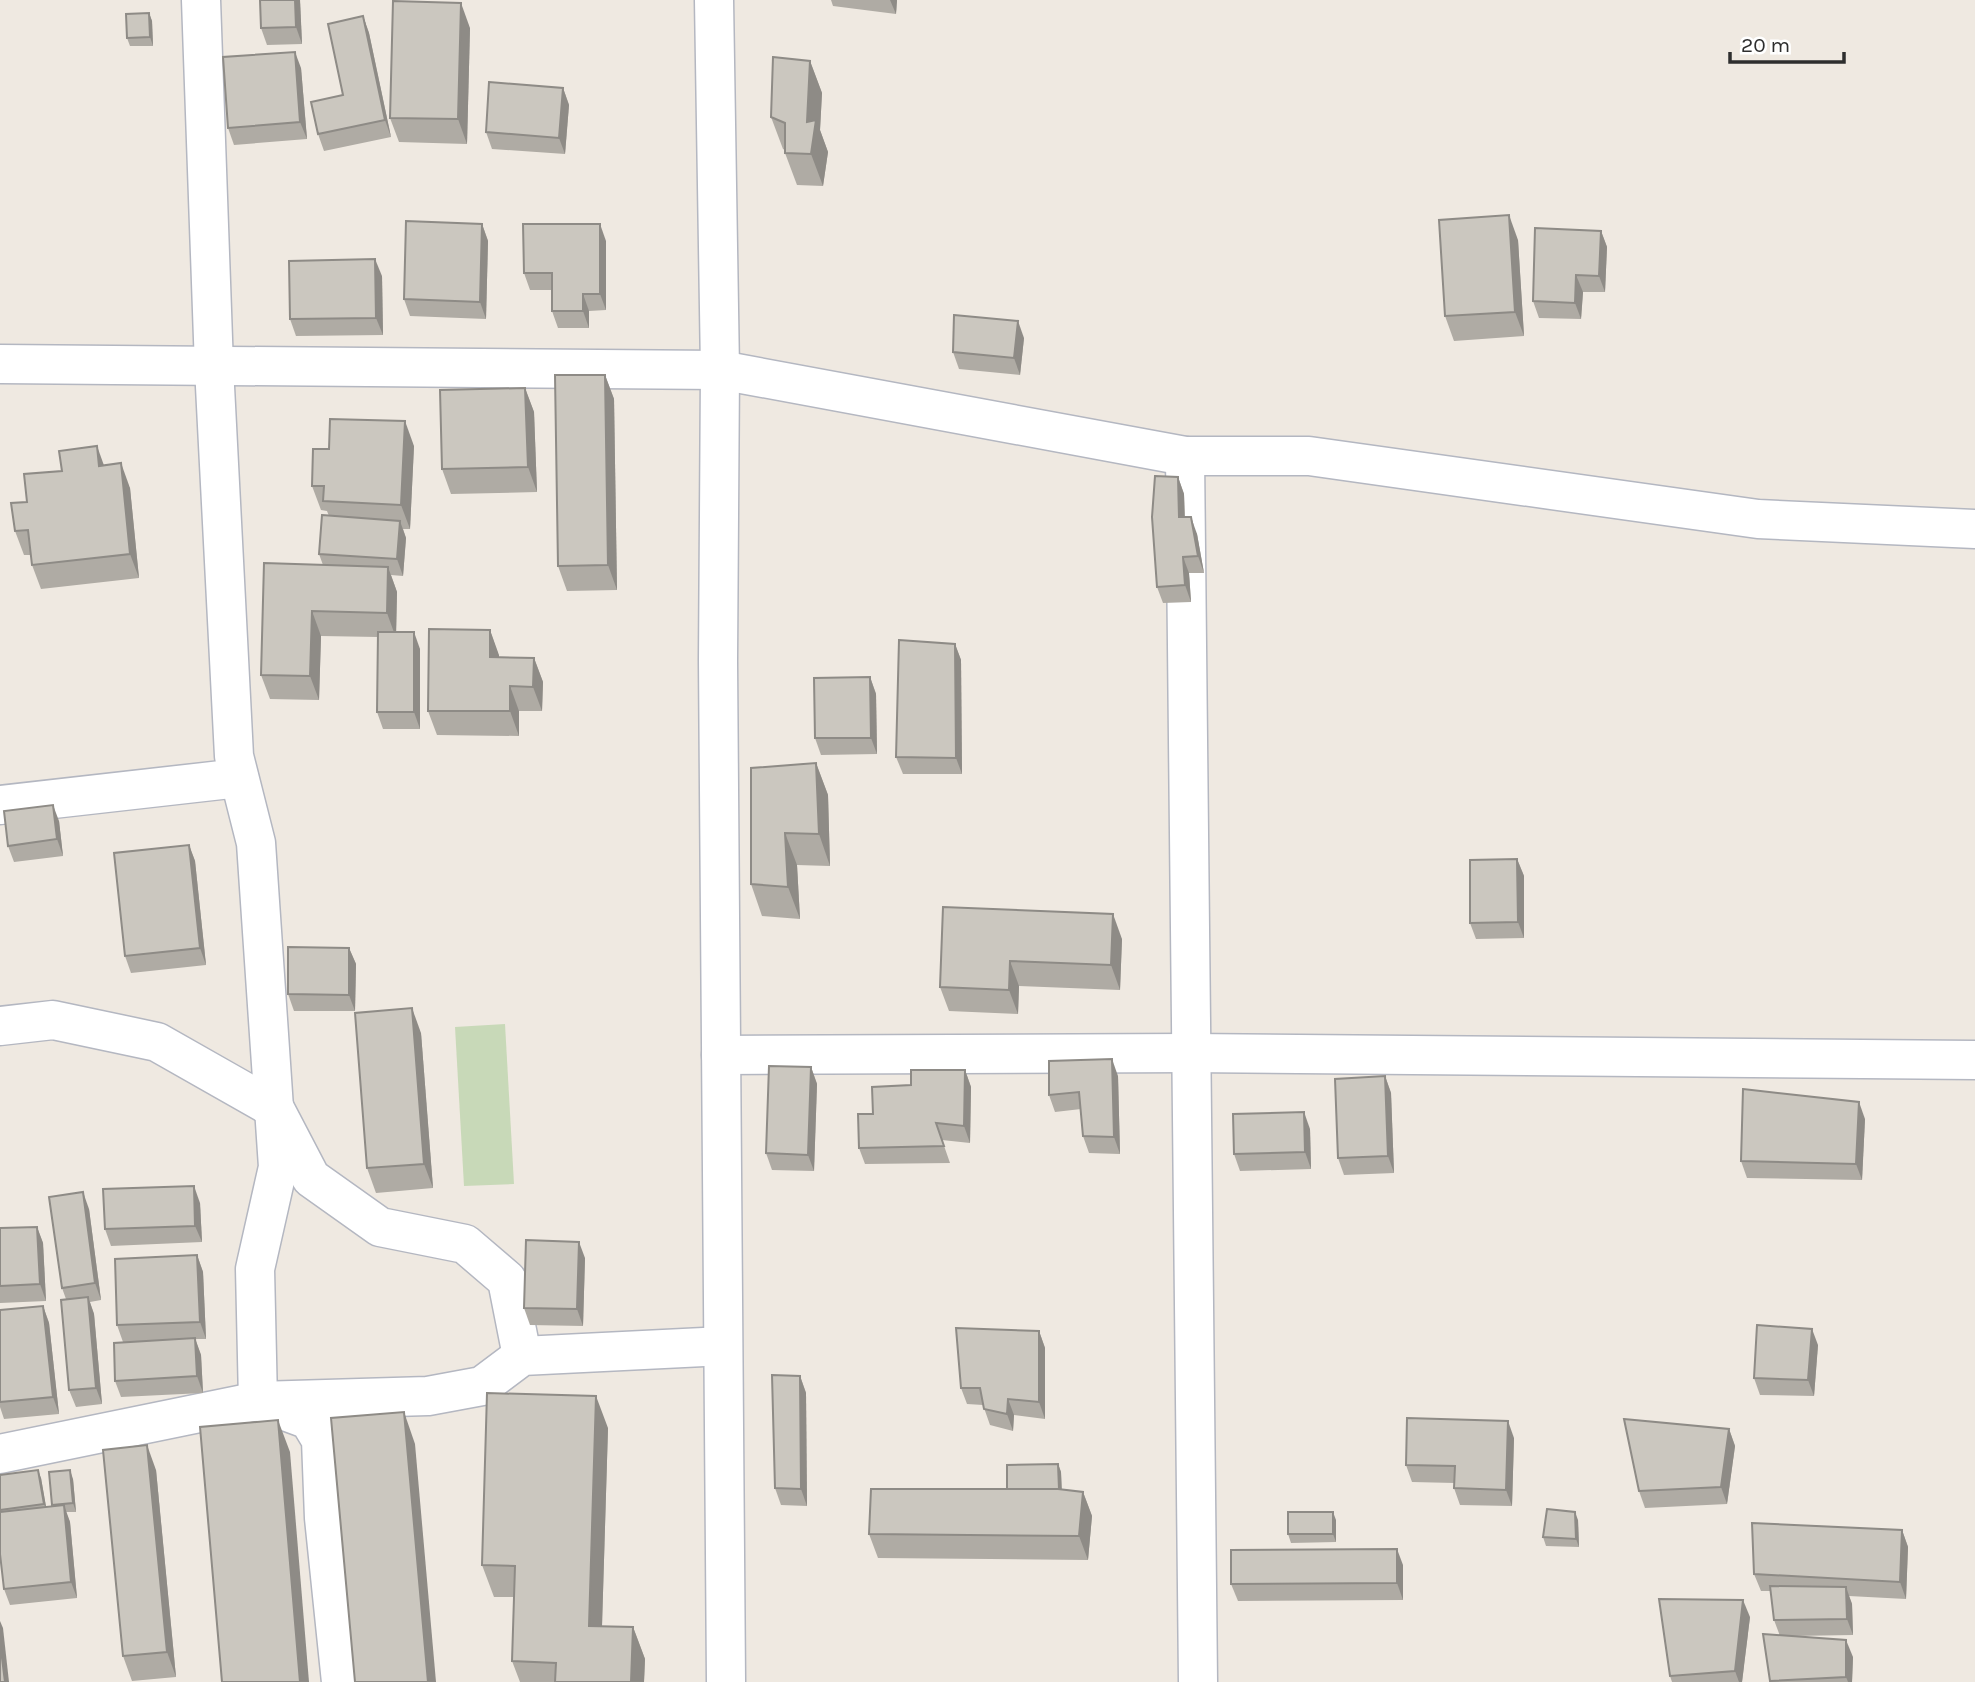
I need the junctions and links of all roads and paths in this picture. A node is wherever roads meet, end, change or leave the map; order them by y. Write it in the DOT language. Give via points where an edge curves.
graph roads {
  1 [pos="201,0"];
  2 [pos="714,0"];
  3 [pos="0,364"];
  4 [pos="214,366"];
  5 [pos="720,370"];
  6 [pos="1185,456"];
  7 [pos="1975,529"];
  8 [pos="239,778"];
  9 [pos="0,805"];
  10 [pos="0,1026"];
  11 [pos="1190,1053"];
  12 [pos="721,1055"];
  13 [pos="1975,1060"];
  14 [pos="275,1109"];
  15 [pos="704,1347"];
  16 [pos="522,1356"];
  17 [pos="258,1401"];
  18 [pos="0,1454"];
  19 [pos="341,1682"];
  20 [pos="726,1682"];
  21 [pos="1198,1682"];
  1 -- 4 [label="street"];
  2 -- 5 [label="street"];
  3 -- 4 [label="street"];
  4 -- 5 [label="street"];
  4 -- 8 [label="street" via="234,756"];
  5 -- 6 [label="street"];
  5 -- 12 [label="street"];
  6 -- 7 [label="street" via="1308,456 1758,519"];
  6 -- 11 [label="street"];
  8 -- 9 [label="street"];
  8 -- 14 [label="street" via="256,843"];
  10 -- 14 [label="street" via="53,1020 157,1042"];
  11 -- 12 [label="street"];
  11 -- 13 [label="street"];
  11 -- 21 [label="street"];
  12 -- 20 [label="street"];
  14 -- 16 [label="street" via="311,1178 380,1227 465,1244 506,1280"];
  14 -- 17 [label="street" via="278,1167 255,1269"];
  15 -- 16 [label="street"];
  16 -- 17 [label="street" via="482,1386 428,1396"];
  17 -- 18 [label="street"];
  17 -- 19 [label="street" via="309,1420 321,1440"];
}
